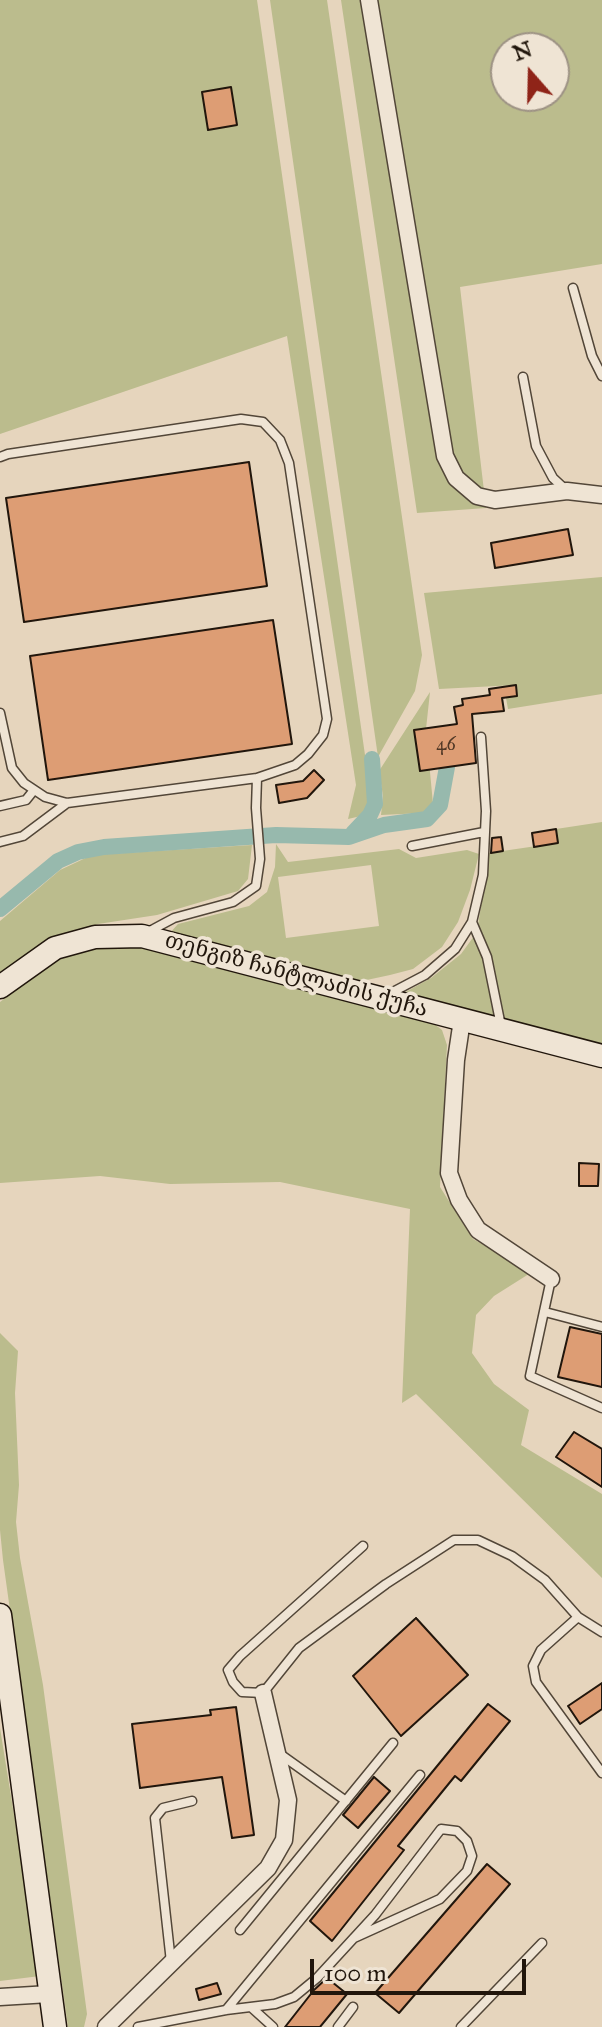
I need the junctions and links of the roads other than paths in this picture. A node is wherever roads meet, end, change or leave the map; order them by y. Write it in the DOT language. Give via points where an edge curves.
graph roads {
  1 [pos="369,0"];
  2 [pos="573,288"];
  3 [pos="602,376"];
  4 [pos="523,377"];
  5 [pos="0,457"];
  6 [pos="567,491"];
  7 [pos="602,495"];
  8 [pos="0,713"];
  9 [pos="481,737"];
  10 [pos="2,739"];
  11 [pos="12,768"];
  12 [pos="3,772"];
  13 [pos="257,778"];
  14 [pos="34,790"];
  15 [pos="67,803"];
  16 [pos="0,806"];
  17 [pos="484,832"];
  18 [pos="0,842"];
  19 [pos="412,846"];
  20 [pos="472,922"];
  21 [pos="142,936"];
  22 [pos="0,987"];
  23 [pos="382,998"];
  24 [pos="462,1020"];
  25 [pos="502,1031"];
  26 [pos="602,1056"];
  27 [pos="551,1279"];
  28 [pos="545,1312"];
  29 [pos="602,1327"];
  30 [pos="602,1408"];
  31 [pos="363,1546"];
  32 [pos="0,1615"];
  33 [pos="578,1617"];
  34 [pos="602,1632"];
  35 [pos="263,1693"];
  36 [pos="393,1743"];
  37 [pos="276,1751"];
  38 [pos="602,1773"];
  39 [pos="420,1775"];
  40 [pos="192,1801"];
  41 [pos="346,1801"];
  42 [pos="240,1930"];
  43 [pos="354,1938"];
  44 [pos="542,1943"];
  45 [pos="171,1963"];
  46 [pos="49,1994"];
  47 [pos="0,1997"];
  48 [pos="353,2007"];
  49 [pos="252,2008"];
  50 [pos="226,2010"];
  51 [pos="55,2027"];
  52 [pos="106,2027"];
  53 [pos="138,2027"];
  54 [pos="273,2027"];
  55 [pos="338,2027"];
  56 [pos="461,2027"];
  1 -- 6 [label="street" via="445,456 456,478 477,496 495,500"];
  2 -- 3 [label="lane"];
  4 -- 6 [label="lane" via="536,446 553,478"];
  5 -- 13 [label="lane" via="241,419 263,422 280,440 289,463 327,719 323,735 295,765"];
  6 -- 7 [label="street"];
  8 -- 10 [label="lane"];
  9 -- 17 [label="lane"];
  10 -- 11 [label="lane"];
  11 -- 12 [label="lane"];
  11 -- 14 [label="lane"];
  13 -- 15 [label="lane"];
  13 -- 21 [label="lane" via="256,886 233,902 174,918"];
  14 -- 15 [label="lane"];
  14 -- 16 [label="lane" via="26,800"];
  15 -- 18 [label="lane" via="23,836"];
  17 -- 19 [label="lane"];
  17 -- 20 [label="lane" via="483,875"];
  20 -- 23 [label="lane" via="455,949 425,975"];
  20 -- 25 [label="lane" via="487,957"];
  21 -- 22 [label="street, თენგიზ ჩანტლაძის ქუჩა" via="95,937 55,948"];
  21 -- 23 [label="street, თენგიზ ჩანტლაძის ქუჩა"];
  23 -- 24 [label="street, თენგიზ ჩანტლაძის ქუჩა"];
  24 -- 25 [label="street, თენგიზ ჩანტლაძის ქუჩა"];
  24 -- 27 [label="street" via="449,1173 478,1230"];
  25 -- 26 [label="street, თენგიზ ჩანტლაძის ქუჩა"];
  27 -- 28 [label="lane"];
  28 -- 29 [label="lane"];
  28 -- 30 [label="lane" via="530,1376"];
  31 -- 35 [label="lane" via="228,1670 242,1692"];
  32 -- 46 [label="street"];
  33 -- 34 [label="lane"];
  33 -- 35 [label="lane" via="545,1580 512,1556 478,1540 454,1540 299,1648"];
  33 -- 38 [label="lane" via="541,1650 533,1666 536,1682"];
  35 -- 37 [label="street"];
  36 -- 41 [label="lane"];
  37 -- 41 [label="lane"];
  37 -- 45 [label="street" via="288,1800 284,1840 268,1868"];
  39 -- 50 [label="lane"];
  40 -- 45 [label="lane" via="163,1808 155,1818"];
  41 -- 42 [label="lane"];
  43 -- 43 [label="lane" via="441,1829 457,1831 467,1841 472,1856 467,1871 440,1899"];
  43 -- 49 [label="lane" via="294,1997"];
  44 -- 56 [label="lane"];
  45 -- 52 [label="street"];
  46 -- 47 [label="street"];
  46 -- 51 [label="street"];
  48 -- 55 [label="lane"];
  49 -- 50 [label="lane"];
  49 -- 54 [label="lane"];
  50 -- 53 [label="lane"];
}
